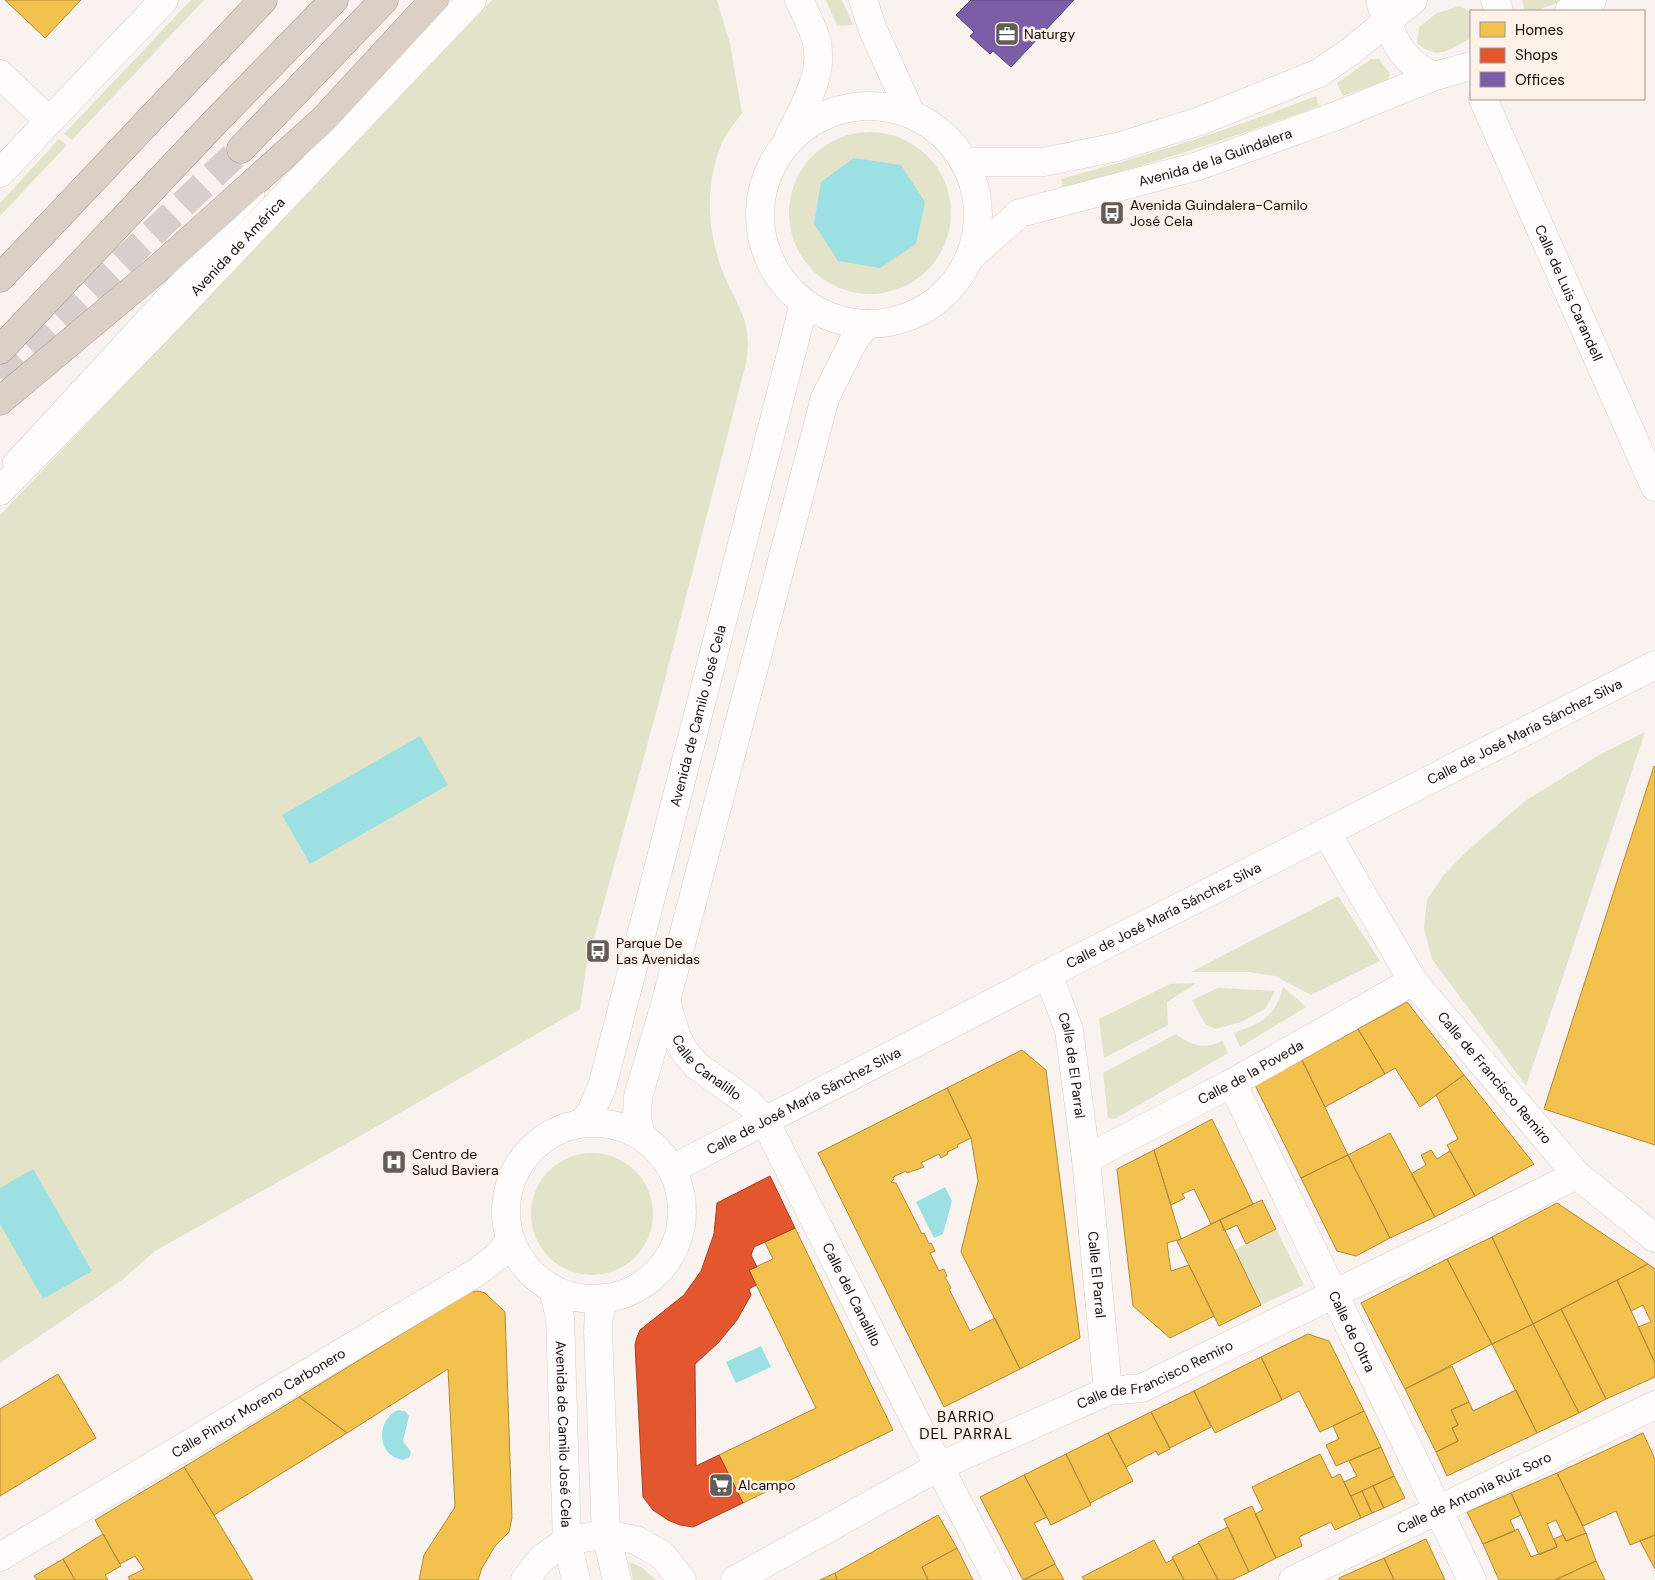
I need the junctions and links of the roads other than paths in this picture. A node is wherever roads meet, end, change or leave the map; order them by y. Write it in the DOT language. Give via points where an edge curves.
graph roads {
  1 [pos="164,0"];
  2 [pos="263,0"];
  3 [pos="334,0"];
  4 [pos="384,0"];
  5 [pos="434,0"];
  6 [pos="472,0"];
  7 [pos="799,0"];
  8 [pos="863,0"];
  9 [pos="1413,0"];
  10 [pos="1592,0"];
  11 [pos="1383,10"];
  12 [pos="1571,10"];
  13 [pos="1470,70"];
  14 [pos="0,74"];
  15 [pos="1436,76"];
  16 [pos="1483,100"];
  17 [pos="910,114"];
  18 [pos="322,120"];
  19 [pos="49,121"];
  20 [pos="787,142"];
  21 [pos="241,149"];
  22 [pos="964,162"];
  23 [pos="2,166"];
  24 [pos="970,258"];
  25 [pos="0,278"];
  26 [pos="804,304"];
  27 [pos="867,324"];
  28 [pos="0,350"];
  29 [pos="0,402"];
  30 [pos="0,472"];
  31 [pos="1655,487"];
  32 [pos="0,491"];
  33 [pos="1655,665"];
  34 [pos="1326,832"];
  35 [pos="1048,974"];
  36 [pos="1412,981"];
  37 [pos="666,1002"];
  38 [pos="1232,1083"];
  39 [pos="765,1121"];
  40 [pos="582,1123"];
  41 [pos="640,1135"];
  42 [pos="1086,1159"];
  43 [pos="674,1168"];
  44 [pos="1577,1175"];
  45 [pos="1648,1233"];
  46 [pos="510,1240"];
  47 [pos="554,1289"];
  48 [pos="1335,1293"];
  49 [pos="605,1298"];
  50 [pos="1108,1391"];
  51 [pos="1655,1405"];
  52 [pos="940,1466"];
  53 [pos="1439,1510"];
  54 [pos="606,1534"];
  55 [pos="567,1541"];
  56 [pos="0,1557"];
  57 [pos="525,1580"];
  58 [pos="576,1580"];
  59 [pos="617,1580"];
  60 [pos="682,1580"];
  61 [pos="735,1580"];
  62 [pos="998,1580"];
  63 [pos="1292,1580"];
  64 [pos="1472,1580"];
  1 -- 19 [label="street"];
  2 -- 25 [label="highway"];
  3 -- 28 [label="highway" via="214,122"];
  4 -- 21 [label="highway"];
  5 -- 18 [label="highway"];
  6 -- 32 [label="street, Avenida de América"];
  7 -- 20 [label="street" via="817,41 818,66"];
  8 -- 17 [label="street"];
  9 -- 11 [label="street"];
  10 -- 12 [label="street"];
  11 -- 15 [label="street" via="1403,55 1424,72"];
  11 -- 22 [label="street" via="1351,51 1319,73 1200,122 1116,147 1044,162"];
  13 -- 15 [label="street, Avenida de la Guindalera"];
  14 -- 19 [label="street"];
  15 -- 24 [label="street, Avenida de la Guindalera" via="1198,166 1020,213"];
  16 -- 31 [label="street, Calle de Luis Carandell"];
  17 -- 20 [label="street" via="877,106 846,108 818,118"];
  17 -- 22 [label="street" via="940,132"];
  18 -- 29 [label="highway" via="161,266"];
  18 -- 30 [label="lane" via="233,222"];
  19 -- 23 [label="street"];
  20 -- 26 [label="street" via="773,163 762,190 760,230 772,267 787,289"];
  22 -- 24 [label="street" via="975,190 978,225"];
  24 -- 27 [label="street" via="951,288 926,309 893,322"];
  26 -- 27 [label="street" via="834,319"];
  26 -- 40 [label="street, Avenida de Camilo José Cela" via="602,1087 591,1112"];
  27 -- 37 [label="street" via="854,340 824,398"];
  33 -- 34 [label="street, Calle de José María Sánchez Silva"];
  34 -- 35 [label="street, Calle de José María Sánchez Silva"];
  34 -- 36 [label="street, Calle de Francisco Remiro"];
  35 -- 39 [label="street, Calle de José María Sánchez Silva"];
  35 -- 42 [label="street, Calle de El Parral" via="1069,1030"];
  36 -- 38 [label="street, Calle de la Poveda"];
  36 -- 44 [label="street, Calle de Francisco Remiro"];
  37 -- 39 [label="street, Calle Canalillo" via="684,1051 697,1066 749,1103"];
  37 -- 41 [label="street" via="638,1096"];
  38 -- 42 [label="street, Calle de la Poveda"];
  38 -- 48 [label="street, Calle de Oltra"];
  39 -- 43 [label="street, Calle de José María Sánchez Silva"];
  39 -- 52 [label="street, Calle del Canalillo"];
  40 -- 41 [label="street" via="613,1124"];
  40 -- 46 [label="street" via="557,1131 533,1146 516,1168 507,1194 506,1222"];
  41 -- 43 [label="street" via="655,1146"];
  42 -- 50 [label="street, Calle El Parral"];
  43 -- 49 [label="street" via="683,1211 679,1237 666,1262 647,1281 624,1294"];
  44 -- 45 [label="street, Calle de Francisco Remiro"];
  44 -- 48 [label="street, Calle de Francisco Remiro"];
  46 -- 47 [label="street" via="530,1272"];
  46 -- 56 [label="street, Calle Pintor Moreno Carbonero" via="499,1255 477,1272"];
  47 -- 49 [label="street" via="575,1297"];
  47 -- 55 [label="street, Avenida de Camilo José Cela" via="560,1317"];
  48 -- 50 [label="street, Calle de Francisco Remiro" via="1142,1388"];
  48 -- 53 [label="street, Calle de Oltra"];
  49 -- 54 [label="street" via="598,1330"];
  50 -- 52 [label="street, Calle de Francisco Remiro"];
  51 -- 53 [label="street, Calle de Antonia Ruiz Soro"];
  52 -- 61 [label="street, Calle de Francisco Remiro"];
  52 -- 62 [label="street, Calle del Canalillo"];
  53 -- 63 [label="street, Calle de Antonia Ruiz Soro"];
  53 -- 64 [label="street, Calle de Oltra"];
  54 -- 55 [label="street"];
  54 -- 59 [label="street"];
  54 -- 60 [label="street" via="636,1540 662,1555"];
  55 -- 57 [label="street" via="542,1558"];
  55 -- 58 [label="street, Avenida de Camilo José Cela"];
}
